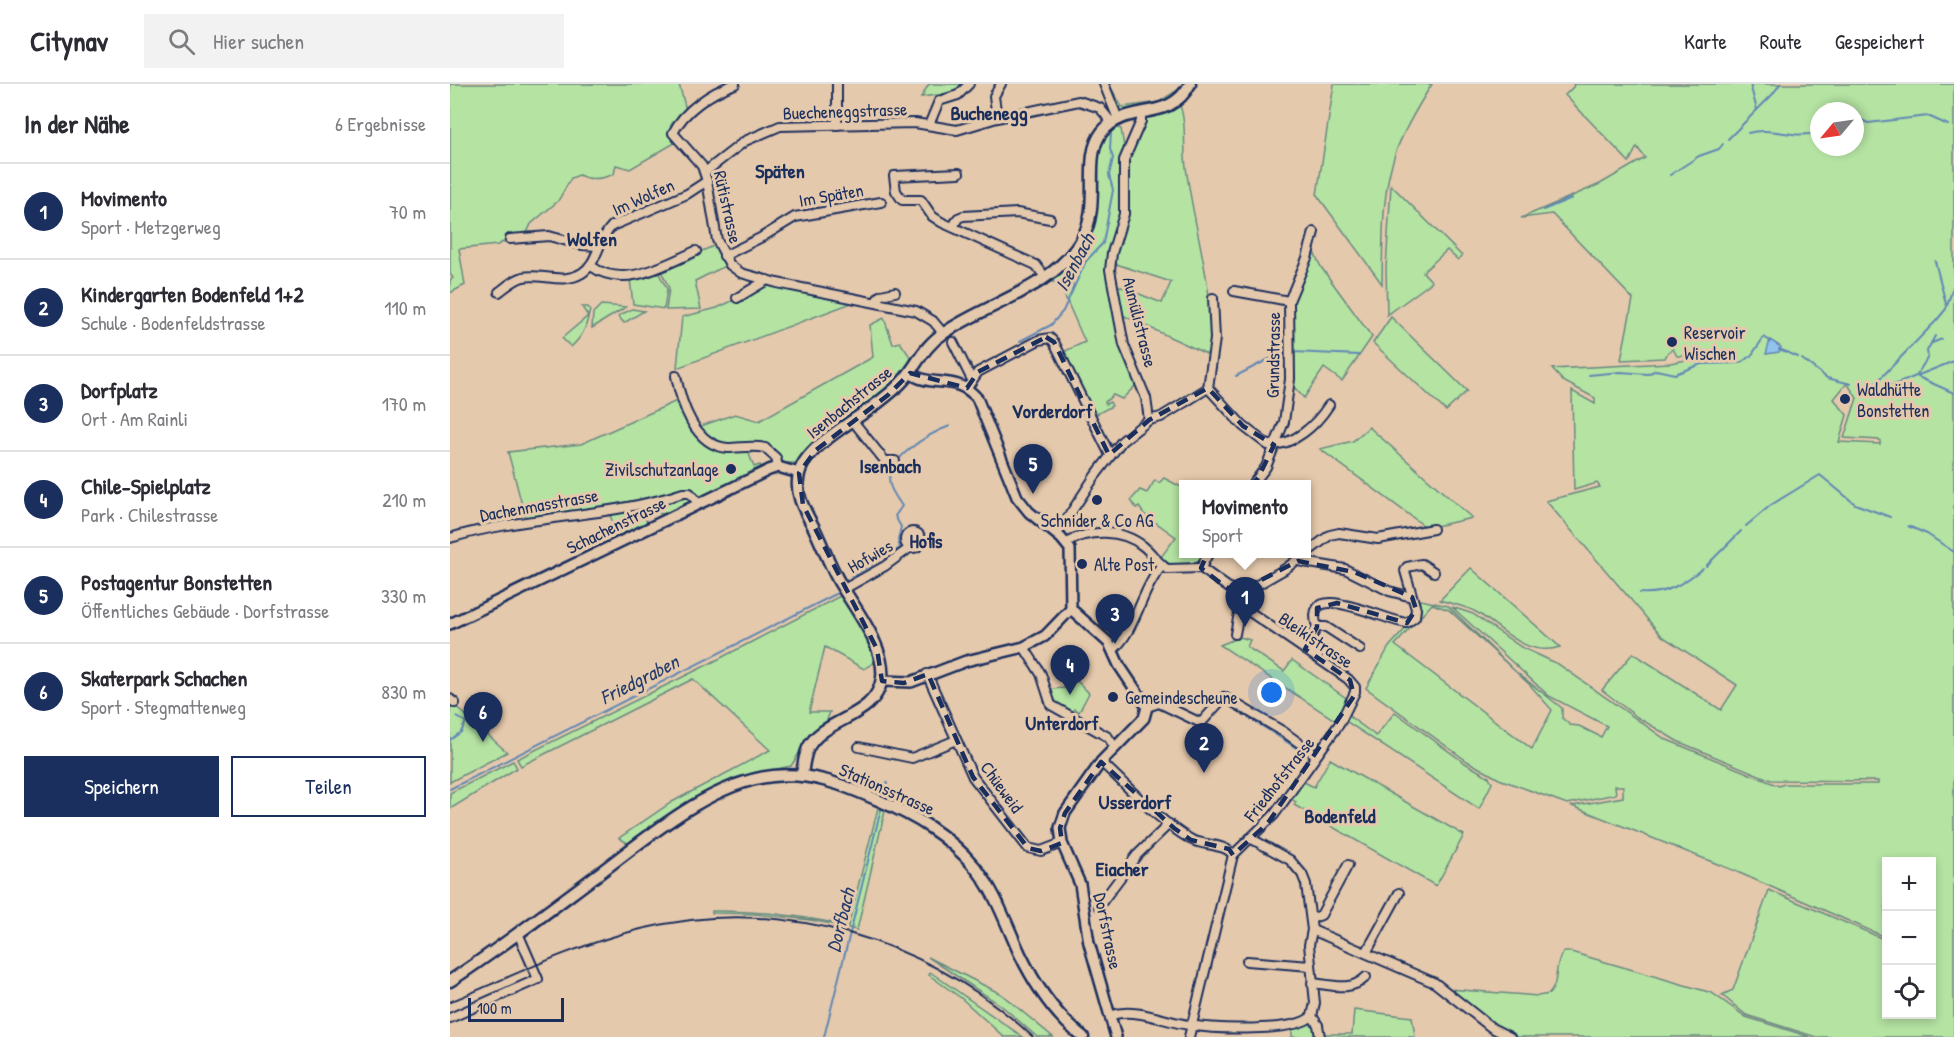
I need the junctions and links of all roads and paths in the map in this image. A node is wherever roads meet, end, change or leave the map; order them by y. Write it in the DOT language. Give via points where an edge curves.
graph roads {
  1 [pos="735,84"];
  2 [pos="837,84"];
  3 [pos="969,84"];
  4 [pos="1001,84"];
  5 [pos="1104,84"];
  6 [pos="1190,84"];
  7 [pos="1141,113"];
  8 [pos="998,118"];
  9 [pos="1115,121"];
  10 [pos="837,125"];
  11 [pos="929,125"];
  12 [pos="705,172"];
  13 [pos="959,173"];
  14 [pos="707,181"];
  15 [pos="881,202"];
  16 [pos="1050,219"];
  17 [pos="953,227"];
  18 [pos="1314,232"];
  19 [pos="510,239"];
  20 [pos="597,246"];
  21 [pos="696,251"];
  22 [pos="723,255"];
  23 [pos="591,266"];
  24 [pos="1045,277"];
  25 [pos="767,280"];
  26 [pos="1234,291"];
  27 [pos="499,292"];
  28 [pos="895,292"];
  29 [pos="737,298"];
  30 [pos="1213,298"];
  31 [pos="1289,301"];
  32 [pos="875,302"];
  33 [pos="943,333"];
  34 [pos="953,342"];
  35 [pos="910,372"];
  36 [pos="676,376"];
  37 [pos="969,384"];
  38 [pos="1208,388"];
  39 [pos="1329,405"];
  40 [pos="1149,420"];
  41 [pos="853,421"];
  42 [pos="1274,445"];
  43 [pos="1110,455"];
  44 [pos="895,460"];
  45 [pos="778,468"];
  46 [pos="799,472"];
  47 [pos="1256,480"];
  48 [pos="698,503"];
  49 [pos="1433,530"];
  50 [pos="1057,534"];
  51 [pos="450,538"];
  52 [pos="1067,543"];
  53 [pos="911,547"];
  54 [pos="1311,549"];
  55 [pos="1206,558"];
  56 [pos="1301,558"];
  57 [pos="1298,561"];
  58 [pos="1162,566"];
  59 [pos="1201,568"];
  60 [pos="1434,572"];
  61 [pos="844,589"];
  62 [pos="1236,593"];
  63 [pos="1412,597"];
  64 [pos="1244,608"];
  65 [pos="1071,609"];
  66 [pos="450,624"];
  67 [pos="1317,627"];
  68 [pos="1235,634"];
  69 [pos="1024,647"];
  70 [pos="1360,649"];
  71 [pos="1113,650"];
  72 [pos="1305,650"];
  73 [pos="927,674"];
  74 [pos="882,681"];
  75 [pos="1355,687"];
  76 [pos="1147,707"];
  77 [pos="956,740"];
  78 [pos="1118,743"];
  79 [pos="859,747"];
  80 [pos="1316,755"];
  81 [pos="1101,762"];
  82 [pos="802,776"];
  83 [pos="1168,824"];
  84 [pos="1250,838"];
  85 [pos="1062,843"];
  86 [pos="1233,855"];
  87 [pos="1348,865"];
  88 [pos="1399,893"];
  89 [pos="1099,906"];
  90 [pos="1311,919"];
  91 [pos="1312,930"];
  92 [pos="518,933"];
  93 [pos="1366,953"];
  94 [pos="1247,961"];
  95 [pos="1310,966"];
  96 [pos="1366,977"];
  97 [pos="450,981"];
  98 [pos="1312,983"];
  99 [pos="1112,1015"];
  100 [pos="1312,1016"];
  101 [pos="450,1018"];
  102 [pos="1191,1026"];
  103 [pos="1083,1037"];
  104 [pos="1116,1037"];
  105 [pos="1189,1037"];
  106 [pos="1320,1037"];
  107 [pos="1510,1037"];
  1 -- 12 [label="street, Rütistrasse" via="683,116 673,133 688,146"];
  2 -- 10 [label="street"];
  3 -- 11 [label="street" via="958,95 939,101"];
  4 -- 8 [label="street" via="994,96"];
  5 -- 9 [label="street"];
  6 -- 7 [label="main road" via="1170,106"];
  7 -- 9 [label="main road"];
  7 -- 40 [label="street, Aumülistrasse" via="1142,121 1122,170 1124,214 1110,270 1124,345 1146,398"];
  8 -- 9 [label="street, Buecheneggstrasse" via="1079,101 1100,108"];
  8 -- 11 [label="street, Buecheneggstrasse" via="957,130"];
  9 -- 24 [label="main road, Isenbachstrasse" via="1101,133 1094,148 1093,205 1085,234 1068,259"];
  10 -- 11 [label="street, Buecheneggstrasse"];
  10 -- 12 [label="street, Buecheneggstrasse" via="771,128 745,141"];
  12 -- 14 [label="street, Rütistrasse"];
  13 -- 17 [label="street" via="891,176 902,200 921,200 932,216"];
  14 -- 20 [label="street, Im Wolfen" via="687,194 612,226"];
  14 -- 22 [label="street, Rütistrasse"];
  15 -- 22 [label="street, Im Späten" via="795,217"];
  16 -- 17 [label="street" via="1017,213 963,216"];
  17 -- 24 [label="street" via="1036,265"];
  18 -- 31 [label="street, Grundstrasse"];
  19 -- 20 [label="street" via="549,236 582,246"];
  20 -- 23 [label="street, Im Wolfen"];
  21 -- 23 [label="street" via="631,276 606,274"];
  22 -- 25 [label="street, Rütistrasse" via="741,273"];
  23 -- 27 [label="street" via="576,276 561,279 521,278"];
  24 -- 33 [label="main road, Isenbachstrasse"];
  25 -- 29 [label="street"];
  25 -- 32 [label="street, Rütistrasse"];
  26 -- 31 [label="street"];
  28 -- 32 [label="street" via="881,295"];
  30 -- 38 [label="street" via="1215,339"];
  31 -- 42 [label="street, Grundstrasse" via="1290,379 1284,422"];
  32 -- 33 [label="street, Rütistrasse" via="916,311"];
  33 -- 35 [label="main road, Isenbachstrasse"];
  34 -- 37 [label="street"];
  35 -- 37 [label="street" via="923,380"];
  35 -- 41 [label="main road, Isenbachstrasse" via="888,395"];
  36 -- 45 [label="street" via="684,410 710,441 723,447 765,448 776,458"];
  37 -- 43 [label="street" via="978,372 1039,340 1052,339"];
  37 -- 50 [label="street" via="982,406 1017,497"];
  38 -- 40 [label="street" via="1161,417"];
  38 -- 42 [label="street" via="1253,434"];
  39 -- 42 [label="street" via="1311,429"];
  40 -- 43 [label="street"];
  41 -- 44 [label="street" via="885,461"];
  41 -- 46 [label="main road, Isenbachstrasse" via="811,454"];
  42 -- 47 [label="street, Grundstrasse"];
  43 -- 50 [label="street"];
  45 -- 46 [label="street"];
  45 -- 48 [label="street, Schachenstrasse"];
  46 -- 61 [label="main road" via="803,505"];
  48 -- 51 [label="street, Dachenmasstrasse" via="690,493 683,493"];
  48 -- 66 [label="street, Schachenstrasse"];
  49 -- 54 [label="street" via="1378,539 1334,534"];
  50 -- 52 [label="street"];
  52 -- 58 [label="street" via="1094,532 1133,539"];
  52 -- 65 [label="street" via="1071,556"];
  53 -- 61 [label="street, Hofwies"];
  55 -- 59 [label="street"];
  56 -- 57 [label="street"];
  57 -- 62 [label="street"];
  57 -- 63 [label="street" via="1345,569 1389,591"];
  58 -- 59 [label="street"];
  58 -- 71 [label="street" via="1151,579 1126,635"];
  59 -- 62 [label="street"];
  60 -- 63 [label="street" via="1422,564 1407,567"];
  61 -- 74 [label="main road" via="877,649"];
  62 -- 64 [label="street, Bleikistrasse"];
  63 -- 67 [label="street" via="1416,613 1407,623 1326,602 1315,612"];
  64 -- 68 [label="street" via="1239,613"];
  64 -- 72 [label="street, Bleikistrasse"];
  65 -- 69 [label="street" via="1045,636"];
  65 -- 71 [label="street"];
  67 -- 70 [label="street" via="1326,627"];
  67 -- 72 [label="street"];
  69 -- 73 [label="street"];
  69 -- 78 [label="street" via="1041,674 1052,705"];
  71 -- 76 [label="street"];
  72 -- 75 [label="street, Bleikistrasse" via="1346,676"];
  73 -- 74 [label="street" via="904,683"];
  73 -- 77 [label="street, Chüeweid"];
  74 -- 82 [label="main road" via="866,706 812,743 804,758"];
  75 -- 80 [label="street, Friedhofstrasse" via="1340,723"];
  76 -- 78 [label="street" via="1144,718"];
  76 -- 80 [label="street" via="1159,703 1201,723 1224,697"];
  77 -- 79 [label="street" via="912,758"];
  77 -- 85 [label="street, Chüeweid" via="976,781 1028,848 1041,851"];
  78 -- 81 [label="street"];
  80 -- 84 [label="street, Friedhofstrasse" via="1268,823"];
  81 -- 83 [label="street"];
  81 -- 85 [label="street" via="1061,822"];
  82 -- 92 [label="main road, Stationsstrasse" via="740,783 714,796 658,830"];
  82 -- 103 [label="main road, Stationsstrasse" via="829,780 884,802 937,830 975,867 991,889 1030,974 1056,1010"];
  83 -- 86 [label="street" via="1191,840 1226,848"];
  83 -- 89 [label="street" via="1137,855"];
  84 -- 86 [label="street, Friedhofstrasse"];
  84 -- 90 [label="street" via="1280,853 1302,874"];
  85 -- 99 [label="street, Dorfstrasse" via="1080,884 1089,943"];
  86 -- 102 [label="street"];
  87 -- 90 [label="street" via="1321,915"];
  88 -- 93 [label="street"];
  90 -- 91 [label="street"];
  91 -- 93 [label="street"];
  91 -- 95 [label="street"];
  92 -- 97 [label="main road, Stationsstrasse"];
  92 -- 101 [label="street" via="538,979"];
  93 -- 107 [label="street" via="1435,983 1492,1028"];
  94 -- 95 [label="street"];
  95 -- 98 [label="street"];
  96 -- 98 [label="street" via="1350,987"];
  98 -- 100 [label="street"];
  99 -- 102 [label="street" via="1129,1013"];
  99 -- 104 [label="street, Dorfstrasse"];
  100 -- 102 [label="street" via="1299,1025"];
  100 -- 106 [label="street"];
  102 -- 105 [label="street"];
}
